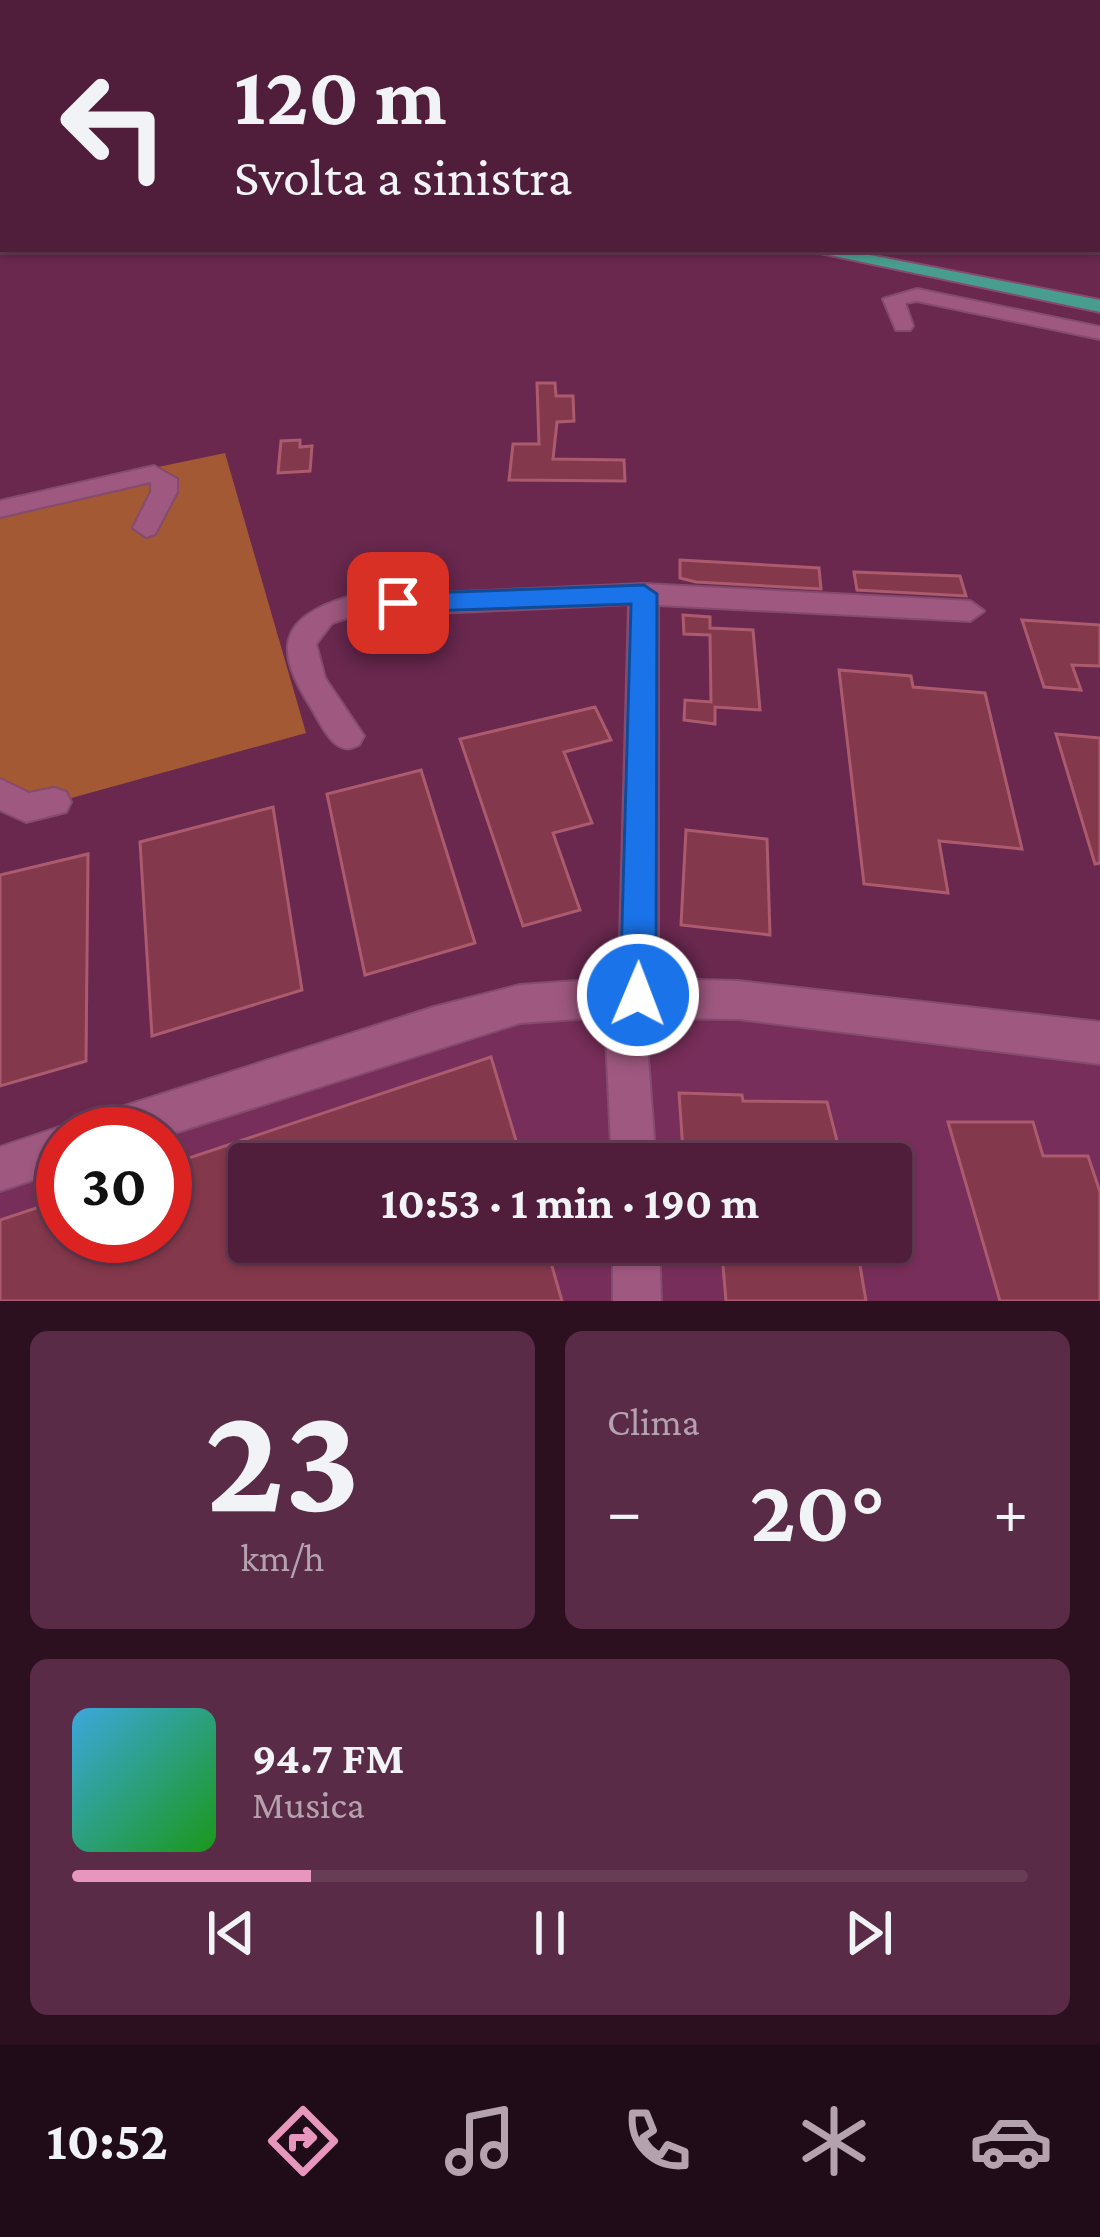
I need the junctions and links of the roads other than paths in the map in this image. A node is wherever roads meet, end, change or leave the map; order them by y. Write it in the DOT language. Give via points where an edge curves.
graph roads {
  1 [pos="825,252"];
  2 [pos="1100,306"];
  3 [pos="903,326"];
  4 [pos="1100,333"];
  5 [pos="0,509"];
  6 [pos="146,528"];
  7 [pos="644,594"];
  8 [pos="970,611"];
  9 [pos="348,736"];
  10 [pos="0,794"];
  11 [pos="54,802"];
  12 [pos="631,995"];
  13 [pos="1100,1043"];
  14 [pos="190,1107"];
  15 [pos="634,1143"];
  16 [pos="36,1157"];
  17 [pos="0,1168"];
  18 [pos="636,1263"];
  19 [pos="637,1301"];
  1 -- 2 [label="main road"];
  3 -- 4 [label="street" via="893,299 917,295"];
  5 -- 6 [label="street" via="154,474 165,487"];
  7 -- 8 [label="street"];
  7 -- 9 [label="street" via="398,603 322,614 303,634 302,666"];
  7 -- 12 [label="street"];
  10 -- 11 [label="street" via="26,808"];
  12 -- 13 [label="street" via="789,1005"];
  12 -- 14 [label="street" via="542,1000 472,1016"];
  12 -- 15 [label="street"];
  16 -- 17 [label="street"];
  18 -- 19 [label="street"];
}
